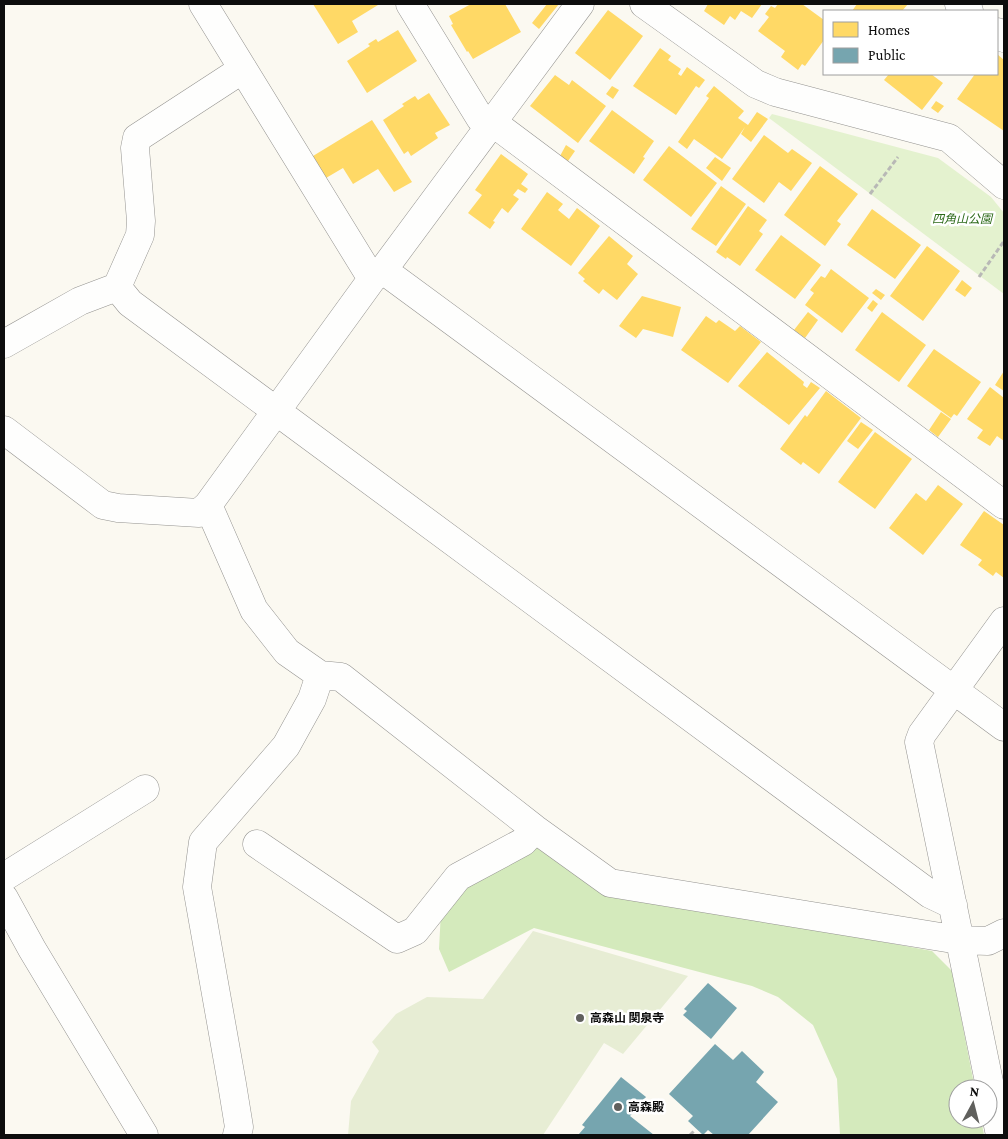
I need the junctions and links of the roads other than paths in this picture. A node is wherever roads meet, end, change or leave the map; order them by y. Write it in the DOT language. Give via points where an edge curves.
graph roads {
  1 [pos="203,4"];
  2 [pos="410,4"];
  3 [pos="580,4"];
  4 [pos="644,4"];
  5 [pos="243,69"];
  6 [pos="490,124"];
  7 [pos="1004,185"];
  8 [pos="377,274"];
  9 [pos="117,287"];
  10 [pos="4,344"];
  11 [pos="277,411"];
  12 [pos="4,430"];
  13 [pos="208,505"];
  14 [pos="1004,505"];
  15 [pos="1004,621"];
  16 [pos="320,675"];
  17 [pos="954,689"];
  18 [pos="1004,727"];
  19 [pos="145,789"];
  20 [pos="535,828"];
  21 [pos="257,844"];
  22 [pos="4,877"];
  23 [pos="4,898"];
  24 [pos="953,905"];
  25 [pos="1004,933"];
  26 [pos="959,940"];
  27 [pos="1000,1118"];
  28 [pos="144,1135"];
  29 [pos="237,1135"];
  1 -- 5 [label="street"];
  2 -- 6 [label="street" via="480,118"];
  3 -- 6 [label="street"];
  4 -- 7 [label="street" via="756,84 775,92 949,138"];
  5 -- 8 [label="street"];
  5 -- 9 [label="street" via="138,138 135,148 140,235"];
  6 -- 8 [label="street"];
  6 -- 14 [label="street"];
  8 -- 11 [label="street"];
  8 -- 17 [label="street"];
  9 -- 10 [label="street" via="80,301"];
  9 -- 11 [label="street" via="130,303"];
  11 -- 13 [label="street"];
  11 -- 24 [label="street" via="930,894"];
  12 -- 13 [label="street" via="103,505 199,512"];
  13 -- 16 [label="street" via="254,610 287,652"];
  15 -- 17 [label="street"];
  16 -- 20 [label="street" via="341,677"];
  16 -- 29 [label="street" via="312,699 286,746 203,842 198,886 232,1084"];
  17 -- 18 [label="street"];
  17 -- 24 [label="street" via="919,742"];
  19 -- 22 [label="street"];
  20 -- 21 [label="street" via="523,842 458,877 415,931 397,939"];
  20 -- 26 [label="street" via="610,883"];
  23 -- 28 [label="street"];
  24 -- 26 [label="street"];
  25 -- 26 [label="street" via="988,941"];
  26 -- 27 [label="street"];
}
